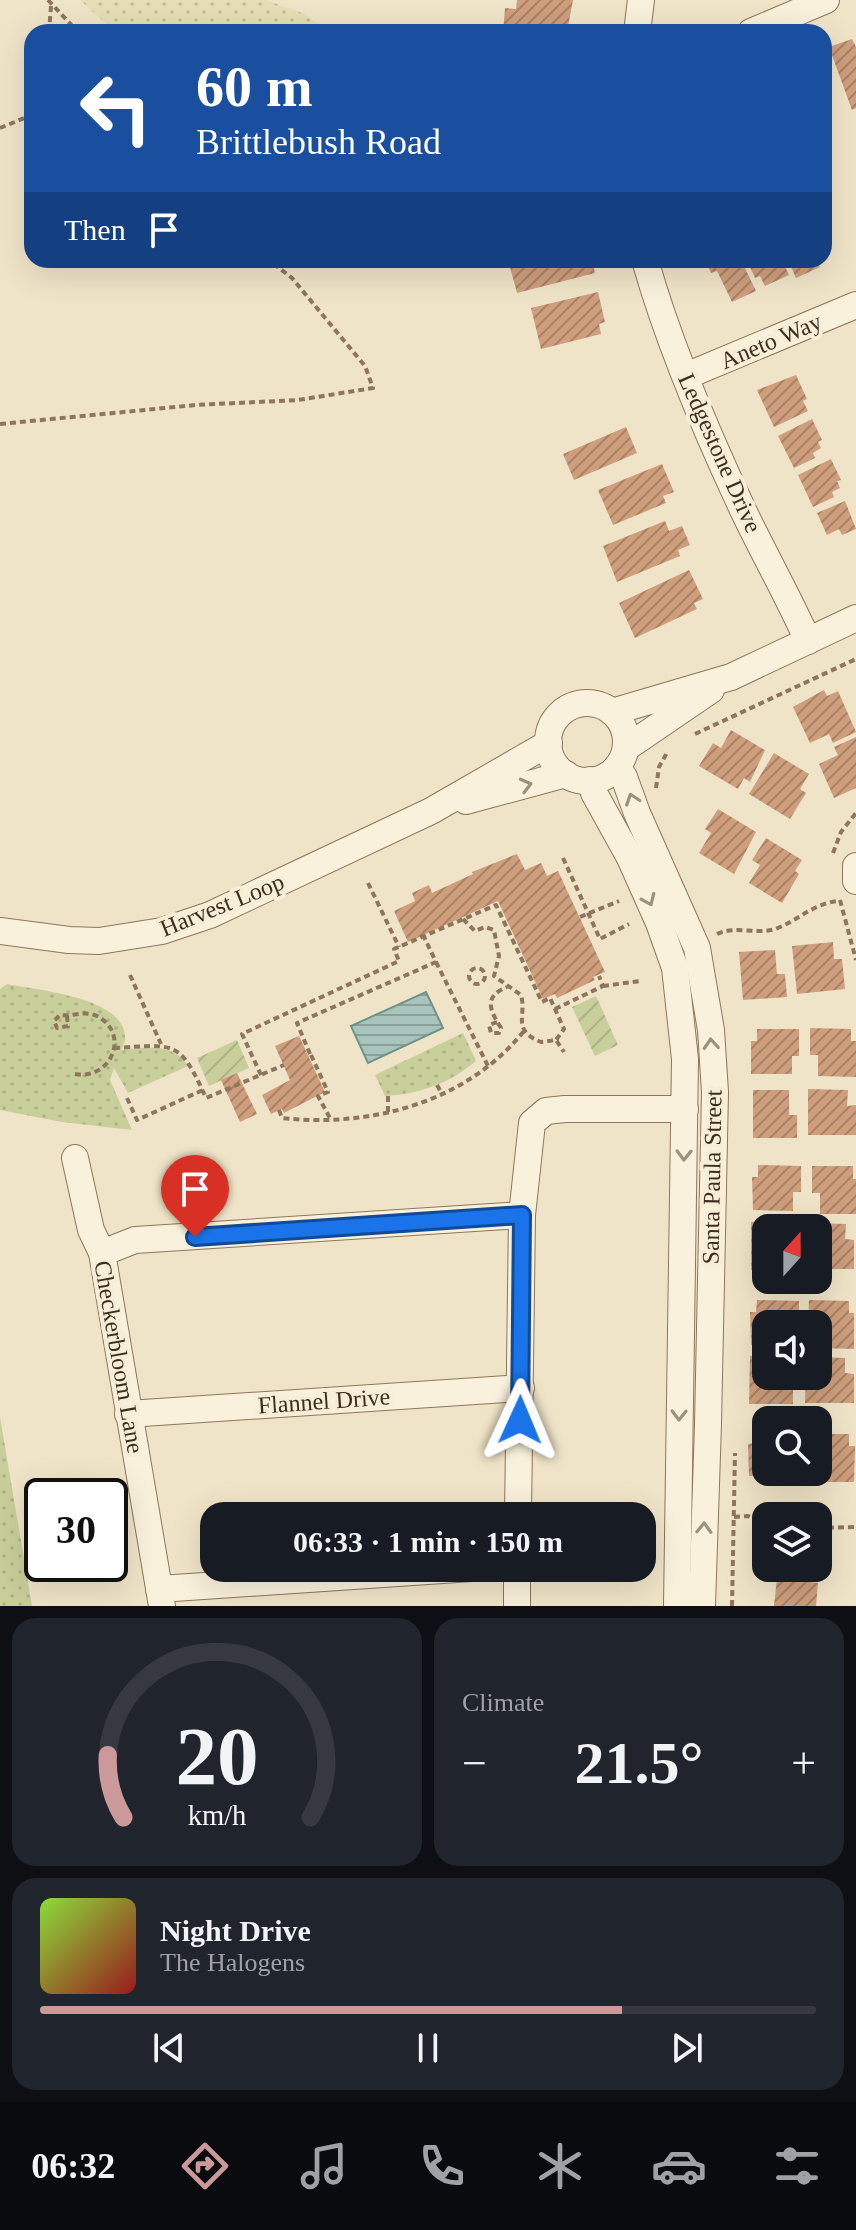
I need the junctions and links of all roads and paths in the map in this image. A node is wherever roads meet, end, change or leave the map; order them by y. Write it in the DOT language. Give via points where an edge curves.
graph roads {
  1 [pos="641,0"];
  2 [pos="826,0"];
  3 [pos="50,3"];
  4 [pos="49,24"];
  5 [pos="70,24"];
  6 [pos="638,24"];
  7 [pos="770,24"];
  8 [pos="24,118"];
  9 [pos="0,128"];
  10 [pos="279,268"];
  11 [pos="647,268"];
  12 [pos="856,305"];
  13 [pos="686,376"];
  14 [pos="0,424"];
  15 [pos="856,618"];
  16 [pos="808,641"];
  17 [pos="731,677"];
  18 [pos="612,712"];
  19 [pos="549,743"];
  20 [pos="622,757"];
  21 [pos="578,777"];
  22 [pos="431,811"];
  23 [pos="563,858"];
  24 [pos="856,866"];
  25 [pos="368,883"];
  26 [pos="848,891"];
  27 [pos="619,901"];
  28 [pos="588,914"];
  29 [pos="580,917"];
  30 [pos="463,919"];
  31 [pos="629,924"];
  32 [pos="0,931"];
  33 [pos="717,934"];
  34 [pos="423,936"];
  35 [pos="399,947"];
  36 [pos="436,962"];
  37 [pos="494,972"];
  38 [pos="485,974"];
  39 [pos="130,975"];
  40 [pos="599,976"];
  41 [pos="640,981"];
  42 [pos="510,986"];
  43 [pos="603,986"];
  44 [pos="555,1009"];
  45 [pos="67,1016"];
  46 [pos="497,1022"];
  47 [pos="524,1031"];
  48 [pos="556,1040"];
  49 [pos="161,1044"];
  50 [pos="114,1048"];
  51 [pos="564,1052"];
  52 [pos="284,1065"];
  53 [pos="488,1066"];
  54 [pos="71,1073"];
  55 [pos="261,1075"];
  56 [pos="437,1085"];
  57 [pos="203,1090"];
  58 [pos="442,1094"];
  59 [pos="388,1096"];
  60 [pos="127,1098"];
  61 [pos="685,1109"];
  62 [pos="279,1110"];
  63 [pos="388,1112"];
  64 [pos="331,1120"];
  65 [pos="75,1158"];
  66 [pos="522,1215"];
  67 [pos="102,1253"];
  68 [pos="521,1388"];
  69 [pos="128,1414"];
  70 [pos="518,1502"];
  71 [pos="734,1517"];
  72 [pos="752,1518"];
  73 [pos="856,1527"];
  74 [pos="832,1528"];
  75 [pos="322,1582"];
  76 [pos="517,1582"];
  77 [pos="161,1597"];
  78 [pos="517,1606"];
  79 [pos="677,1606"];
  80 [pos="702,1606"];
  1 -- 6 [label="street"];
  2 -- 7 [label="street"];
  3 -- 4 [label="path"];
  3 -- 5 [label="path"];
  8 -- 9 [label="path"];
  10 -- 14 [label="path" via="365,366 373,388 298,400"];
  11 -- 13 [label="street, Ledgestone Drive"];
  12 -- 13 [label="street, Aneto Way"];
  13 -- 16 [label="street, Ledgestone Drive"];
  15 -- 16 [label="street"];
  16 -- 17 [label="street"];
  17 -- 18 [label="street"];
  17 -- 20 [label="street"];
  18 -- 19 [label="street" via="593,704 567,709 553,723"];
  18 -- 20 [label="street" via="623,725"];
  19 -- 21 [label="street" via="553,759"];
  19 -- 22 [label="street, Harvest Loop"];
  20 -- 21 [label="street" via="608,775"];
  80 -- 20 [label="street, Santa Paula Street, one-way" via="715,1092 711,1030 697,948 637,813"];
  22 -- 21 [label="street, Harvest Loop, one-way"];
  21 -- 61 [label="street, Santa Paula Street, one-way" via="594,793 630,858 675,968"];
  22 -- 32 [label="street, Harvest Loop" via="210,915 162,931 84,941"];
  23 -- 28 [label="path"];
  24 -- 26 [label="street"];
  25 -- 35 [label="path"];
  26 -- 33 [label="path" via="774,929"];
  27 -- 28 [label="path"];
  28 -- 29 [label="path"];
  28 -- 31 [label="path" via="600,939"];
  30 -- 34 [label="path"];
  30 -- 37 [label="path" via="475,931 494,930 499,956"];
  30 -- 44 [label="path" via="496,905 542,1002 550,998"];
  34 -- 35 [label="path"];
  34 -- 36 [label="path"];
  35 -- 55 [label="path" via="394,949 399,961 242,1034"];
  36 -- 53 [label="path"];
  36 -- 64 [label="path" via="297,1023 328,1092 318,1096"];
  37 -- 38 [label="path"];
  37 -- 42 [label="path"];
  38 -- 38 [label="path" via="478,984 469,977 474,968"];
  39 -- 49 [label="path"];
  40 -- 43 [label="path"];
  41 -- 43 [label="path"];
  42 -- 46 [label="path" via="491,1002"];
  42 -- 47 [label="path" via="523,999"];
  43 -- 44 [label="path"];
  44 -- 48 [label="path" via="564,1029"];
  45 -- 50 [label="path" via="86,1013 101,1020 111,1032"];
  47 -- 48 [label="path" via="541,1042"];
  47 -- 53 [label="path"];
  48 -- 51 [label="path"];
  49 -- 50 [label="path"];
  49 -- 57 [label="path" via="186,1058"];
  50 -- 54 [label="path" via="101,1070"];
  52 -- 55 [label="path"];
  53 -- 58 [label="path"];
  55 -- 57 [label="path" via="206,1098"];
  56 -- 58 [label="path"];
  57 -- 60 [label="path" via="137,1120"];
  58 -- 63 [label="path"];
  59 -- 63 [label="path"];
  61 -- 66 [label="street" via="546,1111 530,1129"];
  61 -- 79 [label="street, Santa Paula Street, one-way"];
  62 -- 64 [label="path" via="282,1118"];
  63 -- 64 [label="path"];
  65 -- 67 [label="street, Checkerbloom Lane" via="91,1230"];
  66 -- 67 [label="street" via="135,1240"];
  66 -- 68 [label="street"];
  67 -- 69 [label="street, Checkerbloom Lane"];
  68 -- 69 [label="street, Flannel Drive"];
  68 -- 70 [label="street"];
  69 -- 77 [label="street, Checkerbloom Lane"];
  71 -- 72 [label="path"];
  73 -- 74 [label="path"];
  75 -- 77 [label="street"];
  76 -- 78 [label="street"];
}
